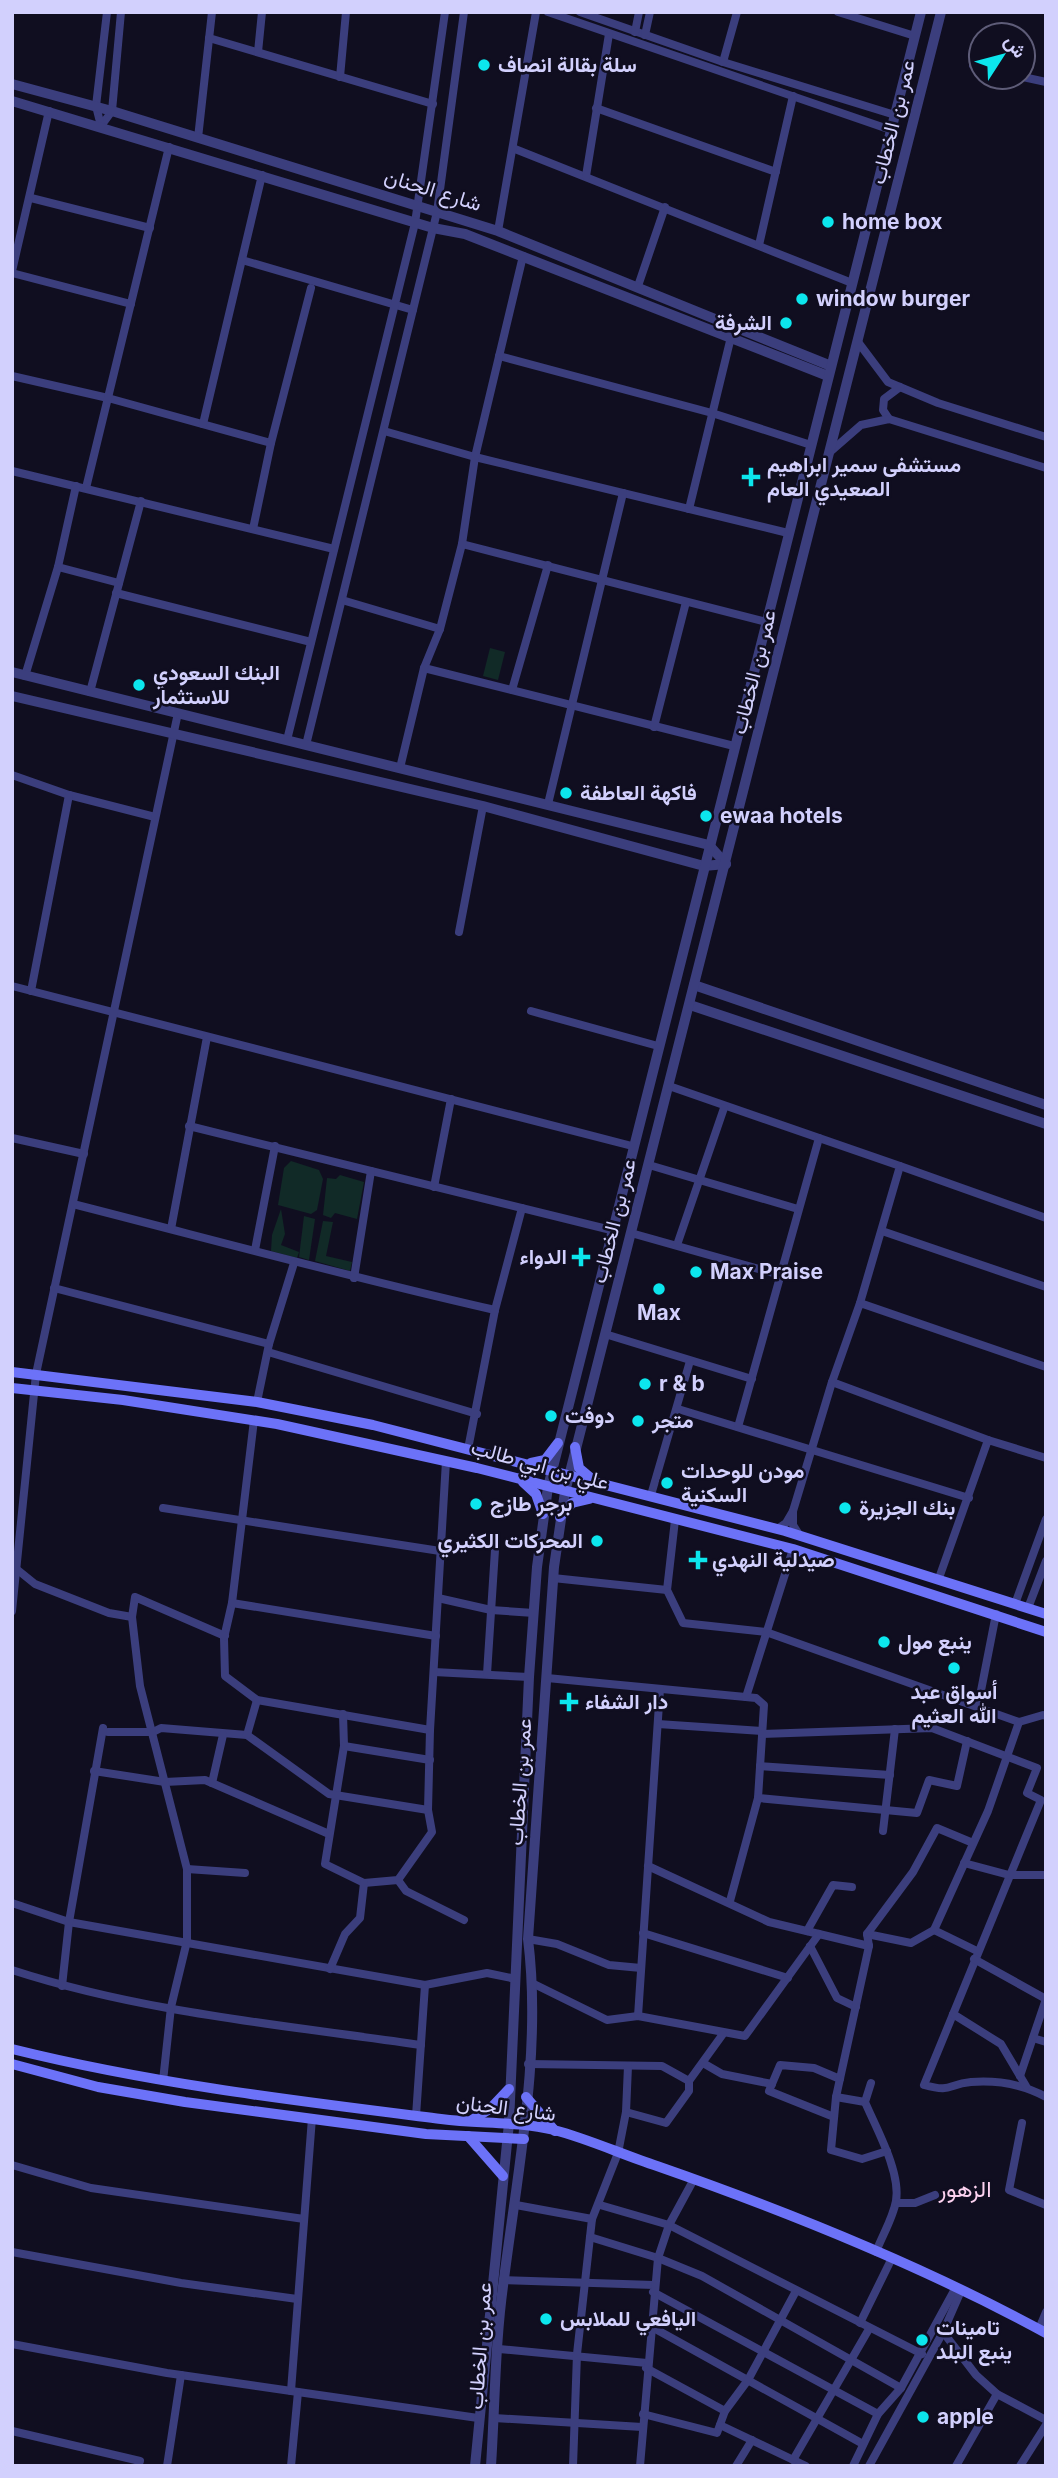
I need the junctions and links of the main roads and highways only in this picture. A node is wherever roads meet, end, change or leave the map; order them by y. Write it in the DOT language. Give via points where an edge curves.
graph roads {
  1 [pos="12,1371"];
  2 [pos="12,1388"];
  3 [pos="558,1443"];
  4 [pos="575,1447"];
  5 [pos="525,1463"];
  6 [pos="521,1480"];
  7 [pos="595,1481"];
  8 [pos="590,1499"];
  9 [pos="543,1514"];
  10 [pos="560,1517"];
  11 [pos="1046,1614"];
  12 [pos="1046,1632"];
  13 [pos="12,2049"];
  14 [pos="12,2064"];
  15 [pos="509,2089"];
  16 [pos="526,2098"];
  17 [pos="472,2120"];
  18 [pos="555,2131"];
  19 [pos="468,2136"];
  20 [pos="524,2139"];
  21 [pos="503,2176"];
  22 [pos="1042,2331"];
  1 -- 5 [label="main road, علي بن ابي طالب" via="257,1402"];
  2 -- 6 [label="main road, علي بن ابي طالب" via="254,1420"];
  3 -- 5 [label="main road" via="545,1460"];
  4 -- 7 [label="main road" via="579,1468"];
  5 -- 7 [label="main road, علي بن ابي طالب"];
  6 -- 8 [label="main road, علي بن ابي طالب"];
  6 -- 9 [label="main road" via="537,1494"];
  7 -- 11 [label="main road, علي بن ابي طالب" via="777,1529"];
  8 -- 10 [label="main road" via="572,1503"];
  8 -- 12 [label="main road, علي بن ابي طالب" via="793,1549"];
  13 -- 17 [label="main road, شارع الحنان" via="163,2081"];
  14 -- 19 [label="main road, شارع الحنان" via="98,2087 426,2134"];
  15 -- 17 [label="main road"];
  16 -- 18 [label="main road"];
  17 -- 18 [label="main road, شارع الحنان"];
  18 -- 22 [label="main road, شارع الحنان" via="694,2179 876,2252"];
  19 -- 20 [label="main road, شارع الحنان"];
  19 -- 21 [label="main road"];
}
